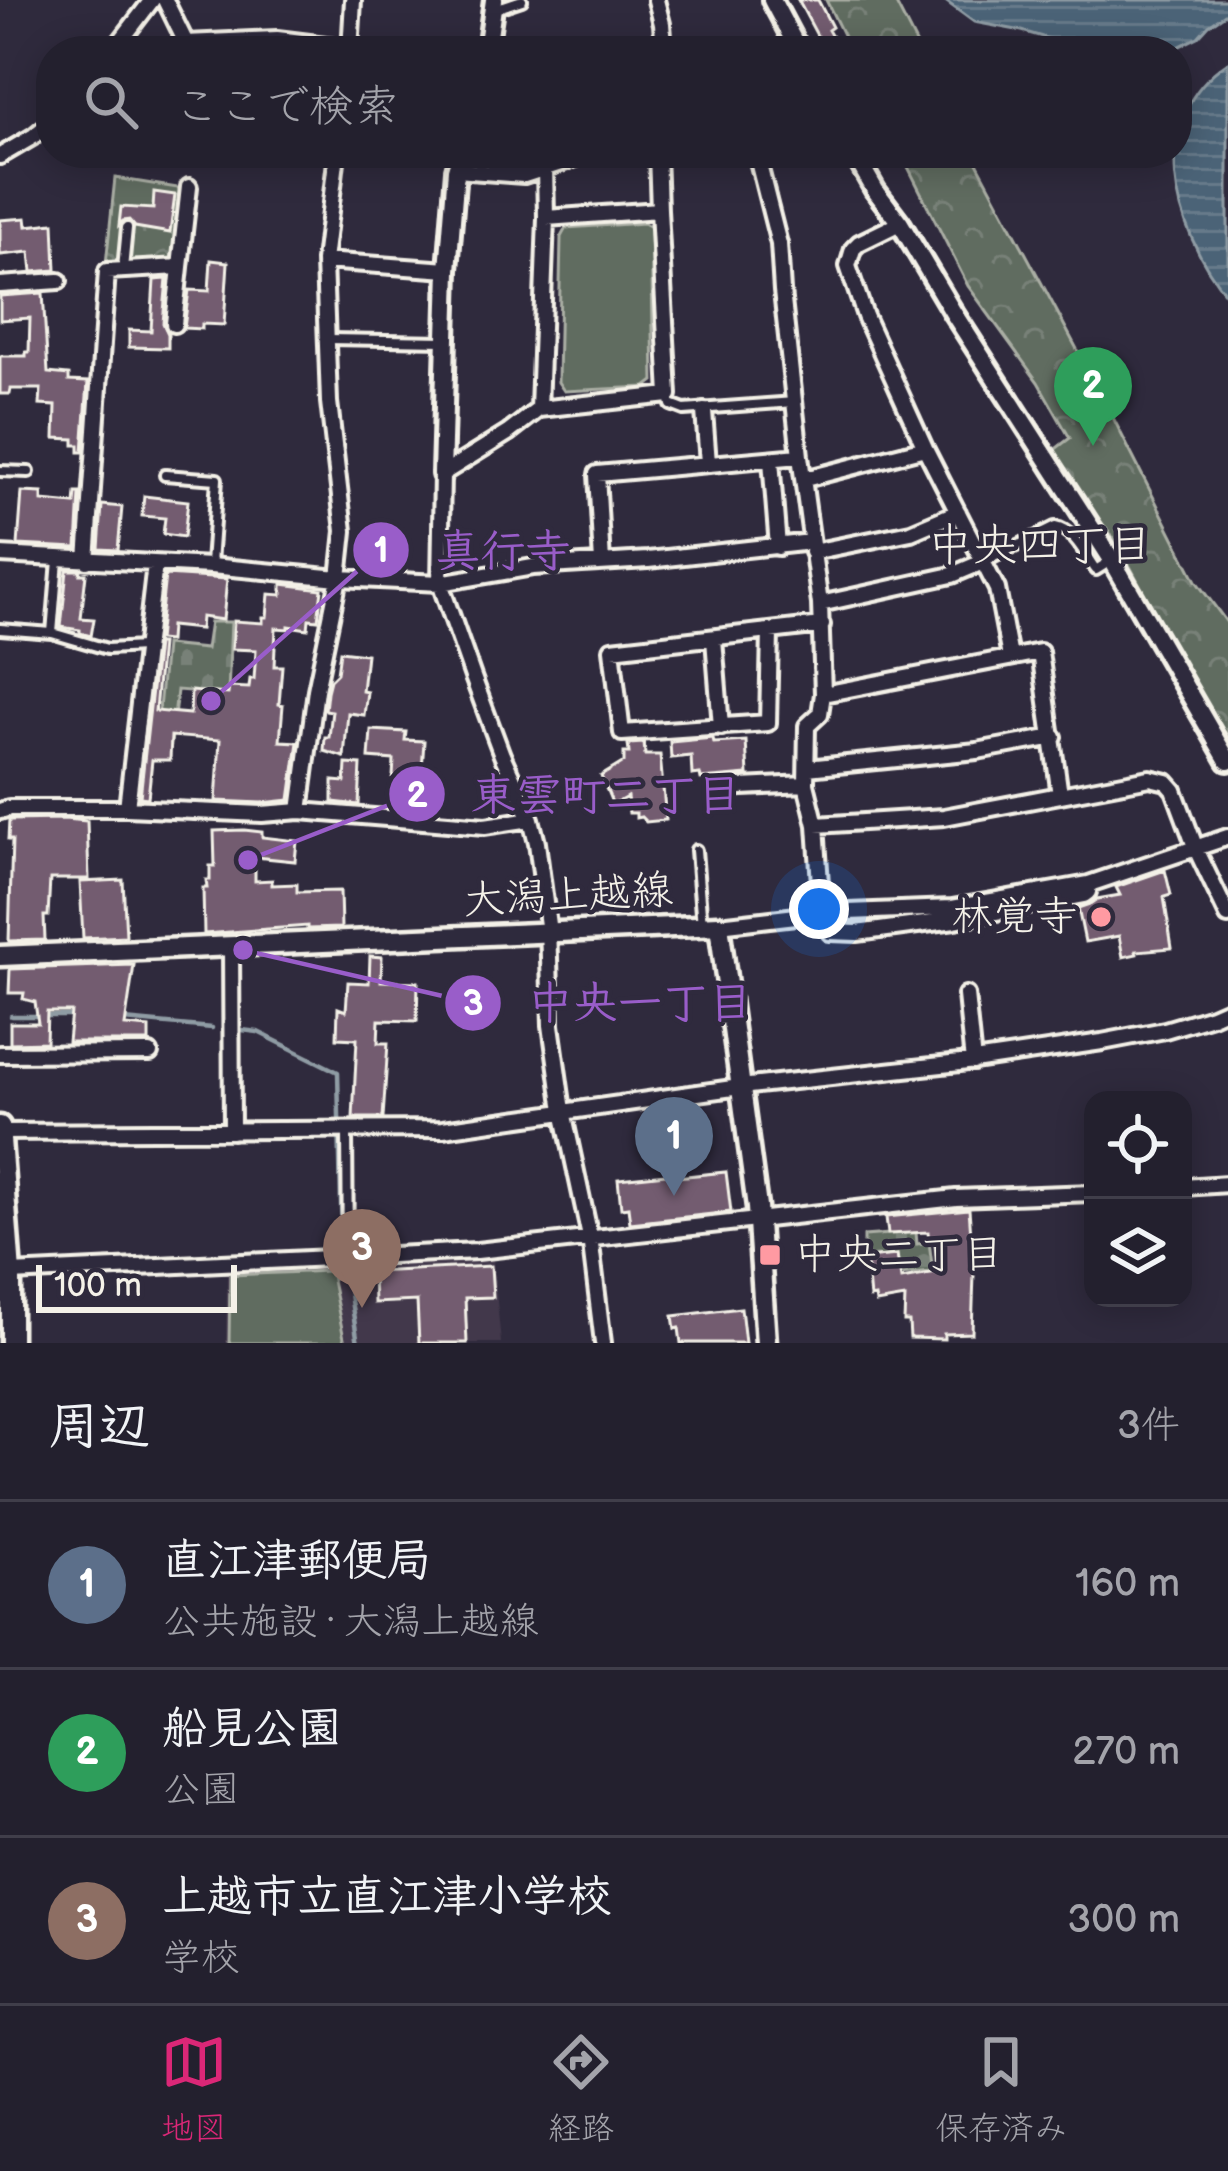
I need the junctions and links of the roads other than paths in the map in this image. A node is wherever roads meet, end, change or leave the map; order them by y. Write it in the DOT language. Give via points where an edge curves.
graph roads {
  1 [pos="152,0"];
  2 [pos="165,0"];
  3 [pos="353,0"];
  4 [pos="521,0"];
  5 [pos="656,0"];
  6 [pos="772,0"];
  7 [pos="494,5"];
  8 [pos="124,36"];
  9 [pos="183,36"];
  10 [pos="354,36"];
  11 [pos="489,36"];
  12 [pos="663,36"];
  13 [pos="791,36"];
  14 [pos="36,134"];
  15 [pos="0,156"];
  16 [pos="335,168"];
  17 [pos="458,168"];
  18 [pos="492,168"];
  19 [pos="542,168"];
  20 [pos="545,168"];
  21 [pos="658,168"];
  22 [pos="760,168"];
  23 [pos="863,168"];
  24 [pos="189,187"];
  25 [pos="659,210"];
  26 [pos="546,218"];
  27 [pos="900,223"];
  28 [pos="127,228"];
  29 [pos="324,261"];
  30 [pos="180,267"];
  31 [pos="123,270"];
  32 [pos="448,270"];
  33 [pos="58,281"];
  34 [pos="0,285"];
  35 [pos="174,324"];
  36 [pos="327,339"];
  37 [pos="446,341"];
  38 [pos="669,395"];
  39 [pos="795,402"];
  40 [pos="539,409"];
  41 [pos="704,411"];
  42 [pos="925,448"];
  43 [pos="800,456"];
  44 [pos="772,460"];
  45 [pos="708,463"];
  46 [pos="0,471"];
  47 [pos="28,472"];
  48 [pos="165,475"];
  49 [pos="442,475"];
  50 [pos="805,479"];
  51 [pos="958,512"];
  52 [pos="778,547"];
  53 [pos="812,547"];
  54 [pos="0,555"];
  55 [pos="58,560"];
  56 [pos="1112,560"];
  57 [pos="87,561"];
  58 [pos="985,561"];
  59 [pos="602,563"];
  60 [pos="155,564"];
  61 [pos="211,566"];
  62 [pos="339,578"];
  63 [pos="440,583"];
  64 [pos="820,604"];
  65 [pos="822,625"];
  66 [pos="0,629"];
  67 [pos="52,632"];
  68 [pos="770,632"];
  69 [pos="714,639"];
  70 [pos="146,646"];
  71 [pos="1010,657"];
  72 [pos="823,694"];
  73 [pos="721,727"];
  74 [pos="1054,737"];
  75 [pos="1228,761"];
  76 [pos="806,776"];
  77 [pos="722,788"];
  78 [pos="1060,795"];
  79 [pos="127,808"];
  80 [pos="0,811"];
  81 [pos="300,811"];
  82 [pos="531,819"];
  83 [pos="816,825"];
  84 [pos="1228,837"];
  85 [pos="1196,849"];
  86 [pos="696,850"];
  87 [pos="822,913"];
  88 [pos="1228,916"];
  89 [pos="710,925"];
  90 [pos="548,933"];
  91 [pos="231,945"];
  92 [pos="0,956"];
  93 [pos="966,995"];
  94 [pos="1228,1009"];
  95 [pos="150,1053"];
  96 [pos="0,1054"];
  97 [pos="974,1061"];
  98 [pos="740,1087"];
  99 [pos="563,1111"];
  100 [pos="0,1129"];
  101 [pos="347,1130"];
  102 [pos="232,1131"];
  103 [pos="1228,1184"];
  104 [pos="1192,1186"];
  105 [pos="1084,1193"];
  106 [pos="759,1221"];
  107 [pos="590,1237"];
  108 [pos="348,1258"];
  109 [pos="7,1276"];
  110 [pos="11,1343"];
  111 [pos="603,1343"];
  112 [pos="766,1343"];
  1 -- 8 [label="street"];
  2 -- 9 [label="street"];
  3 -- 10 [label="street"];
  4 -- 7 [label="lane"];
  5 -- 12 [label="street"];
  6 -- 13 [label="street"];
  7 -- 11 [label="street"];
  14 -- 15 [label="street"];
  16 -- 29 [label="street"];
  17 -- 32 [label="street"];
  18 -- 19 [label="street" via="524,175"];
  20 -- 26 [label="street"];
  21 -- 25 [label="street"];
  22 -- 39 [label="street" via="779,244"];
  23 -- 27 [label="street"];
  24 -- 30 [label="street"];
  25 -- 26 [label="street"];
  25 -- 38 [label="street"];
  26 -- 40 [label="street"];
  27 -- 42 [label="street" via="853,249 848,266"];
  27 -- 56 [label="street"];
  28 -- 31 [label="lane"];
  29 -- 32 [label="street"];
  29 -- 36 [label="street"];
  30 -- 31 [label="street"];
  30 -- 35 [label="street"];
  31 -- 57 [label="street" via="107,271"];
  32 -- 37 [label="street"];
  33 -- 34 [label="street"];
  36 -- 37 [label="lane"];
  36 -- 62 [label="street" via="344,531"];
  37 -- 49 [label="street"];
  38 -- 40 [label="street"];
  38 -- 41 [label="lane" via="677,409"];
  39 -- 41 [label="lane"];
  39 -- 43 [label="street"];
  40 -- 49 [label="street"];
  41 -- 45 [label="street"];
  42 -- 50 [label="street"];
  42 -- 51 [label="street"];
  43 -- 44 [label="street"];
  43 -- 50 [label="street"];
  44 -- 45 [label="street"];
  44 -- 52 [label="street"];
  45 -- 59 [label="street" via="598,474"];
  46 -- 47 [label="lane"];
  48 -- 61 [label="lane" via="217,479"];
  49 -- 63 [label="street"];
  50 -- 53 [label="street"];
  51 -- 53 [label="street" via="911,532"];
  51 -- 58 [label="street"];
  52 -- 53 [label="street"];
  52 -- 59 [label="street"];
  53 -- 64 [label="street"];
  54 -- 55 [label="street"];
  55 -- 57 [label="street"];
  55 -- 67 [label="lane"];
  56 -- 58 [label="lane" via="1096,570 1055,527"];
  56 -- 75 [label="street"];
  57 -- 60 [label="street"];
  58 -- 64 [label="street"];
  58 -- 71 [label="street"];
  59 -- 63 [label="street"];
  60 -- 61 [label="street"];
  60 -- 70 [label="street"];
  61 -- 62 [label="street"];
  62 -- 63 [label="street"];
  62 -- 81 [label="street"];
  63 -- 82 [label="street"];
  64 -- 65 [label="street"];
  65 -- 68 [label="street"];
  65 -- 72 [label="street"];
  66 -- 67 [label="lane"];
  67 -- 70 [label="lane" via="107,649"];
  68 -- 69 [label="street"];
  68 -- 73 [label="street" via="768,723"];
  69 -- 73 [label="street"];
  69 -- 73 [label="street" via="612,649 622,733"];
  70 -- 79 [label="street"];
  71 -- 72 [label="street"];
  71 -- 74 [label="street" via="1040,652"];
  72 -- 76 [label="street" via="820,714 807,726"];
  74 -- 76 [label="street"];
  74 -- 78 [label="street"];
  76 -- 77 [label="street"];
  76 -- 83 [label="street"];
  78 -- 83 [label="street" via="944,817"];
  78 -- 85 [label="street" via="1160,778 1174,790"];
  79 -- 80 [label="street"];
  79 -- 81 [label="street"];
  81 -- 82 [label="street" via="484,826"];
  82 -- 90 [label="street"];
  83 -- 87 [label="street"];
  84 -- 85 [label="street"];
  85 -- 87 [label="street" via="1089,884 952,908"];
  85 -- 88 [label="street"];
  86 -- 89 [label="lane"];
  87 -- 89 [label="street"];
  89 -- 90 [label="main road, 大潟上越線"];
  89 -- 98 [label="main road, 大潟上越線"];
  90 -- 91 [label="main road, 大潟上越線"];
  90 -- 99 [label="street"];
  91 -- 92 [label="main road, 大潟上越線"];
  91 -- 102 [label="street"];
  93 -- 97 [label="street"];
  94 -- 97 [label="street" via="1165,1030"];
  95 -- 96 [label="street"];
  97 -- 98 [label="street"];
  98 -- 99 [label="street"];
  98 -- 106 [label="main road, 大潟上越線"];
  99 -- 101 [label="street" via="443,1129"];
  99 -- 107 [label="street"];
  100 -- 102 [label="street"];
  100 -- 109 [label="main road"];
  101 -- 102 [label="street"];
  101 -- 108 [label="lane"];
  103 -- 104 [label="street"];
  105 -- 106 [label="street" via="956,1198"];
  106 -- 107 [label="street"];
  106 -- 112 [label="main road, 大潟上越線"];
  107 -- 108 [label="street"];
  107 -- 111 [label="street"];
  108 -- 109 [label="street"];
  109 -- 110 [label="main road"];
}
